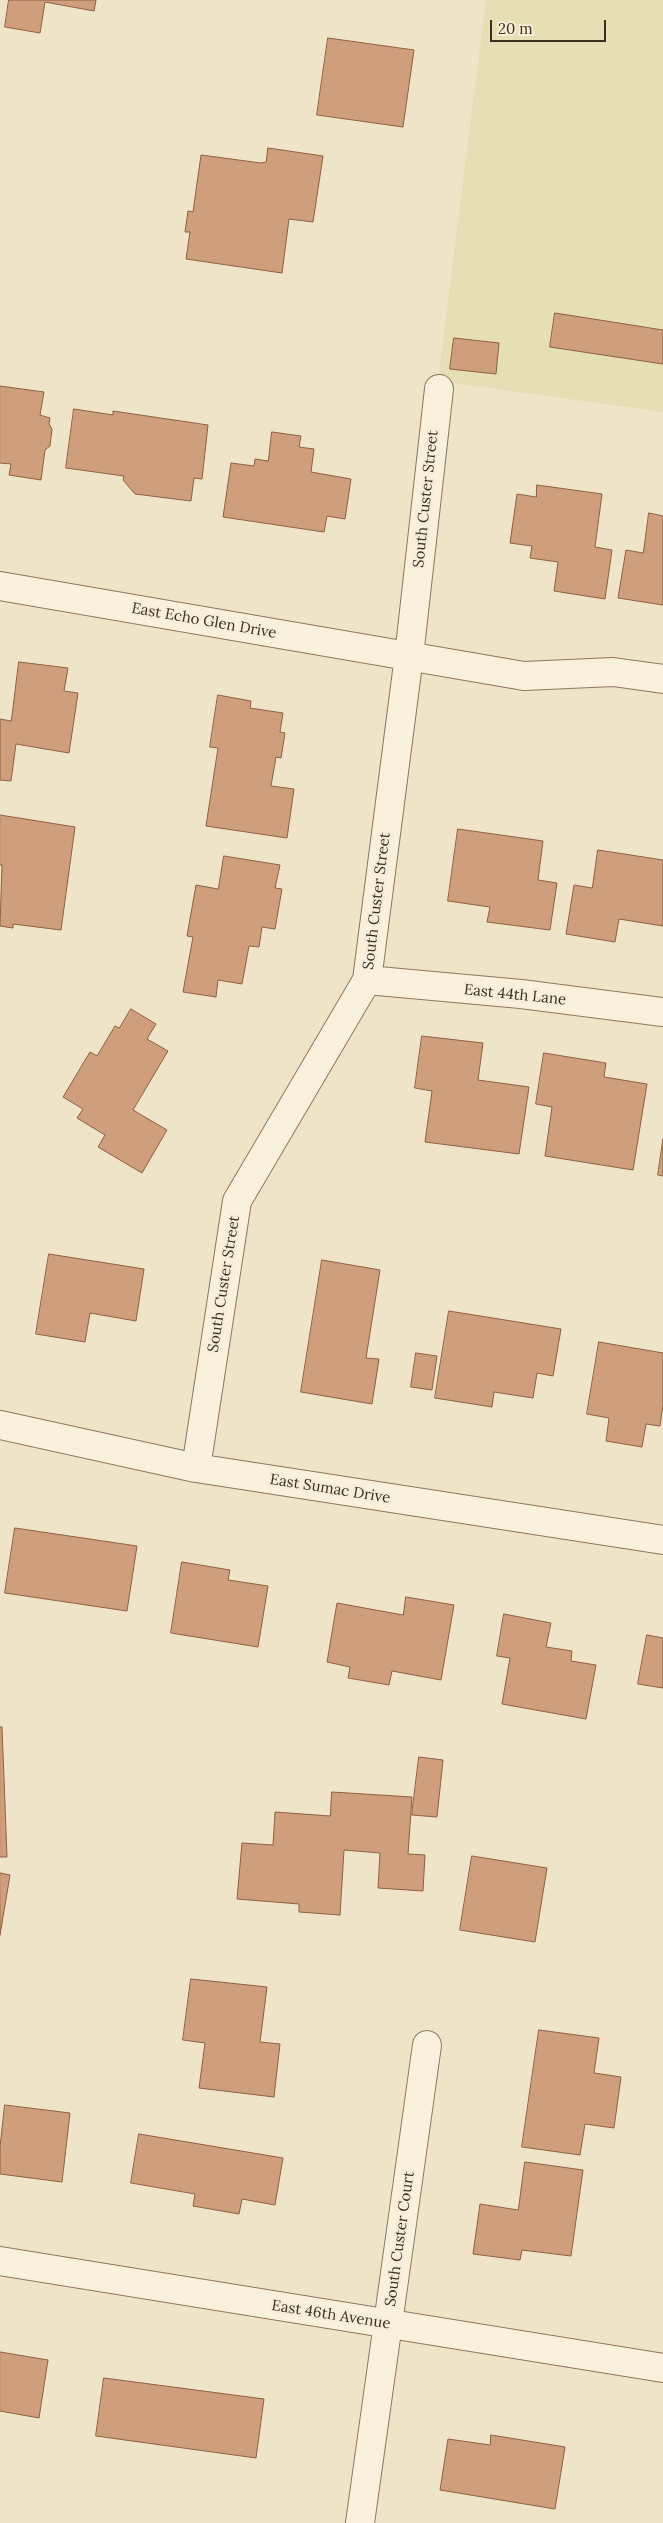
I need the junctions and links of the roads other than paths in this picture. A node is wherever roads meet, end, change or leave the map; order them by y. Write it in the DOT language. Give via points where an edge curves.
graph roads {
  1 [pos="438,389"];
  2 [pos="0,586"];
  3 [pos="409,656"];
  4 [pos="663,678"];
  5 [pos="367,980"];
  6 [pos="663,1012"];
  7 [pos="0,1425"];
  8 [pos="196,1468"];
  9 [pos="663,1540"];
  10 [pos="427,2045"];
  11 [pos="0,2261"];
  12 [pos="388,2324"];
  13 [pos="663,2368"];
  14 [pos="360,2523"];
  1 -- 3 [label="street, South Custer Street"];
  2 -- 3 [label="street, East Echo Glen Drive"];
  3 -- 4 [label="street, East Echo Glen Drive" via="524,676 613,672"];
  3 -- 5 [label="street, South Custer Street"];
  5 -- 6 [label="street, East 44th Lane" via="521,994"];
  5 -- 8 [label="street, South Custer Street" via="237,1201"];
  7 -- 8 [label="street, East Sumac Drive"];
  8 -- 9 [label="street, East Sumac Drive"];
  10 -- 12 [label="street, South Custer Court"];
  11 -- 12 [label="street, East 46th Avenue"];
  12 -- 13 [label="street, East 46th Avenue"];
  12 -- 14 [label="street, South Custer Court"];
}
